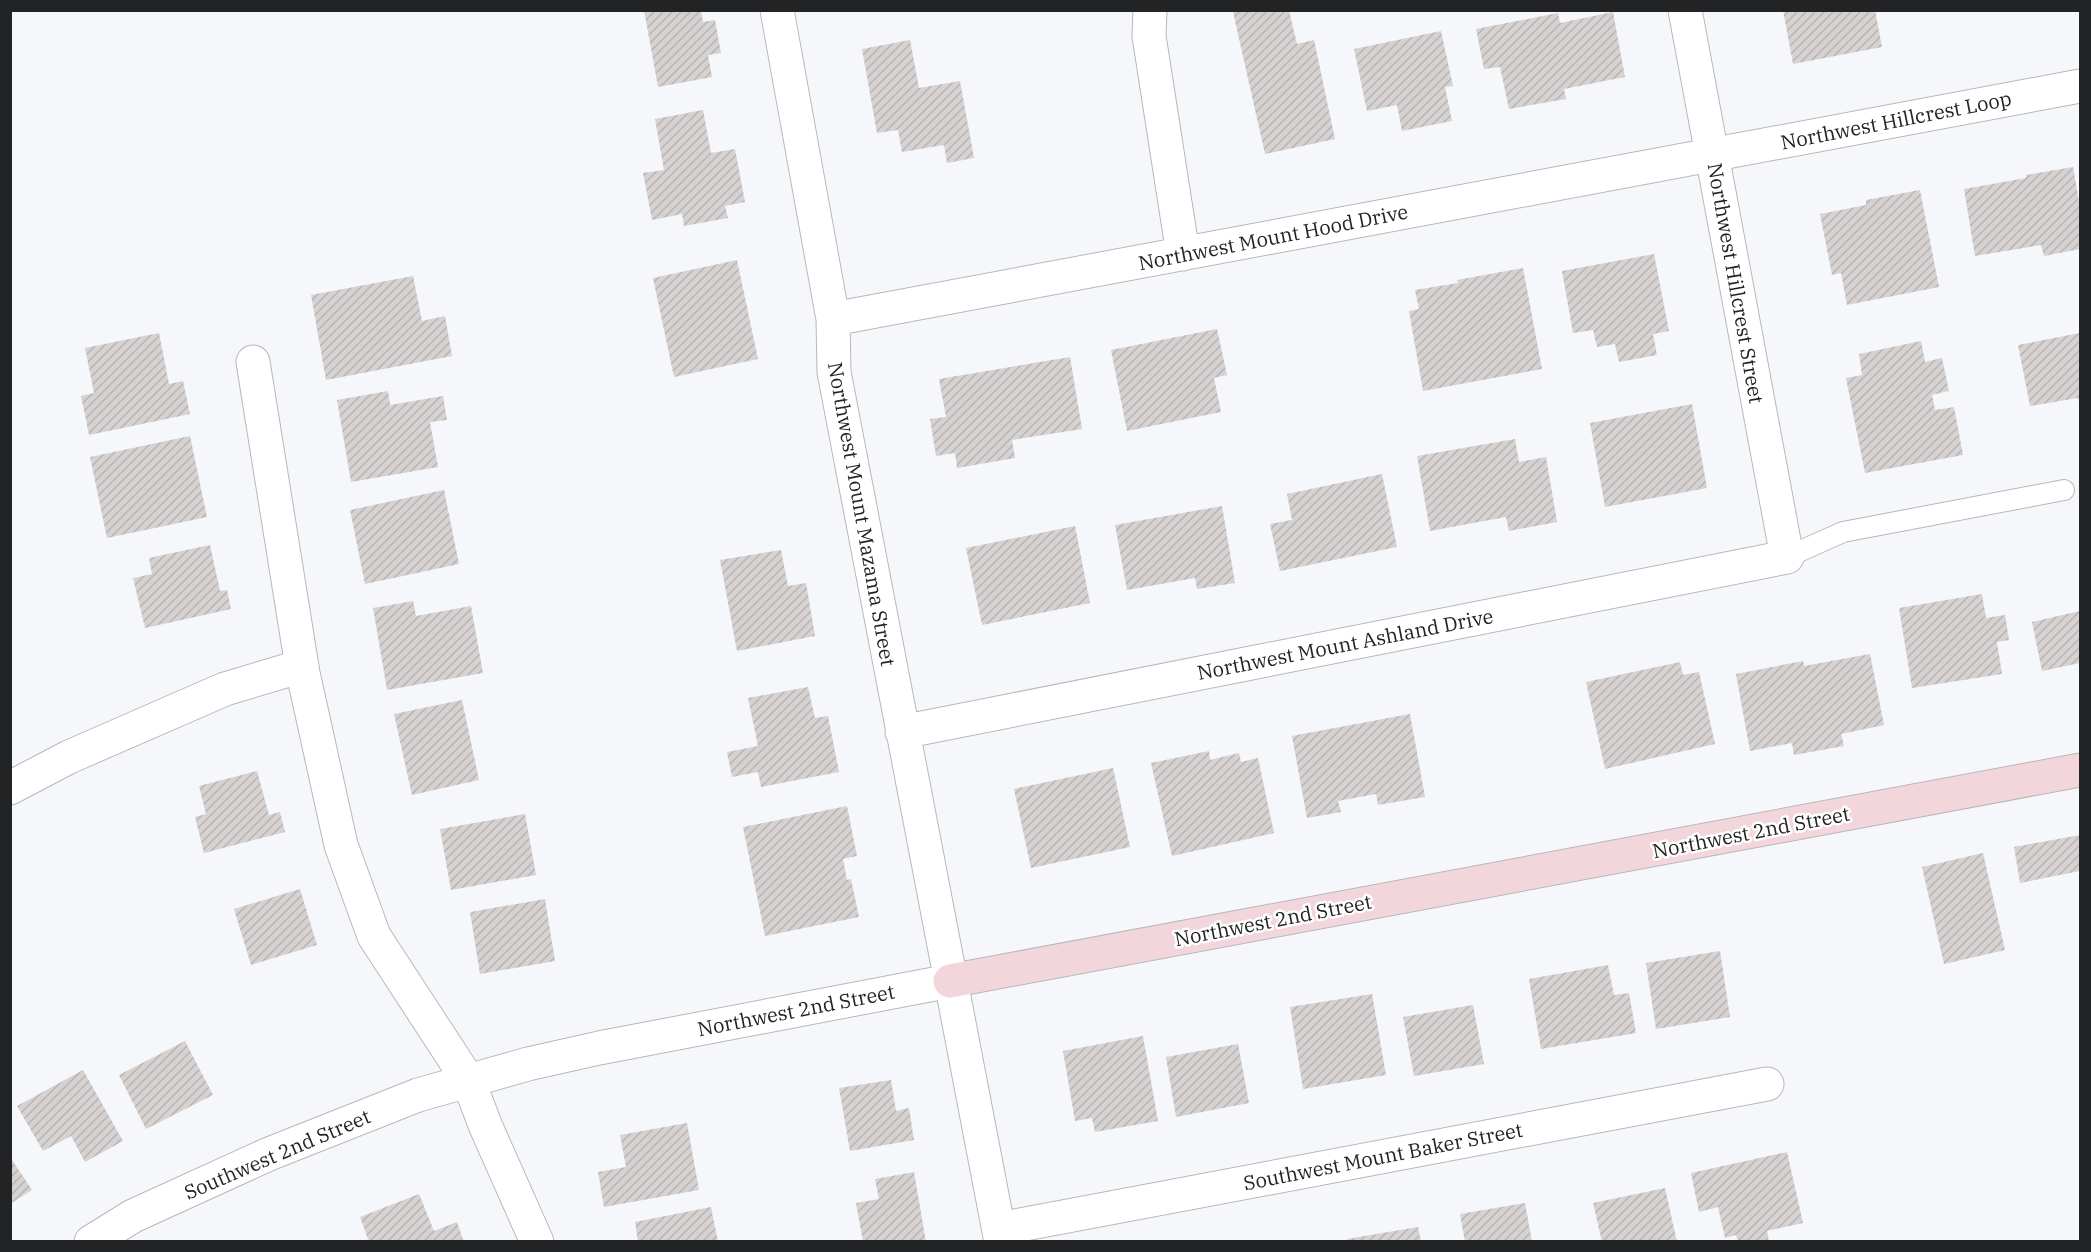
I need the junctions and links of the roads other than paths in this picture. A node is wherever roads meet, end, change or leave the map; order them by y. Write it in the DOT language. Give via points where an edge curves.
graph roads {
  1 [pos="777,10"];
  2 [pos="1150,10"];
  3 [pos="1685,10"];
  4 [pos="2080,86"];
  5 [pos="1712,155"];
  6 [pos="1184,254"];
  7 [pos="833,319"];
  8 [pos="253,362"];
  9 [pos="2064,490"];
  10 [pos="1787,557"];
  11 [pos="302,666"];
  12 [pos="902,732"];
  13 [pos="2080,770"];
  14 [pos="10,788"];
  15 [pos="950,981"];
  16 [pos="468,1080"];
  17 [pos="1767,1084"];
  18 [pos="1000,1235"];
  19 [pos="91,1242"];
  20 [pos="537,1242"];
  1 -- 7 [label="street, Northwest Mount Mazama Street"];
  2 -- 6 [label="street" via="1149,36"];
  3 -- 5 [label="street, Northwest Hillcrest Street"];
  4 -- 5 [label="street, Northwest Hillcrest Loop"];
  5 -- 6 [label="street, Northwest Mount Hood Drive"];
  5 -- 10 [label="street, Northwest Hillcrest Street"];
  6 -- 7 [label="street, Northwest Mount Hood Drive"];
  7 -- 12 [label="street, Northwest Mount Mazama Street" via="834,372"];
  8 -- 11 [label="street"];
  9 -- 10 [label="lane" via="1843,532"];
  10 -- 12 [label="street, Northwest Mount Ashland Drive"];
  11 -- 14 [label="street" via="225,689 69,757"];
  11 -- 16 [label="street" via="341,845 374,936"];
  12 -- 15 [label="street, Northwest Mount Mazama Street"];
  13 -- 15 [label="street, Northwest 2nd Street"];
  15 -- 16 [label="street, Northwest 2nd Street" via="599,1048"];
  15 -- 18 [label="street, Northwest Mount Mazama Street"];
  16 -- 19 [label="street, Southwest 2nd Street" via="418,1095 269,1154 134,1216"];
  16 -- 20 [label="street"];
  17 -- 18 [label="street, Southwest Mount Baker Street"];
}
